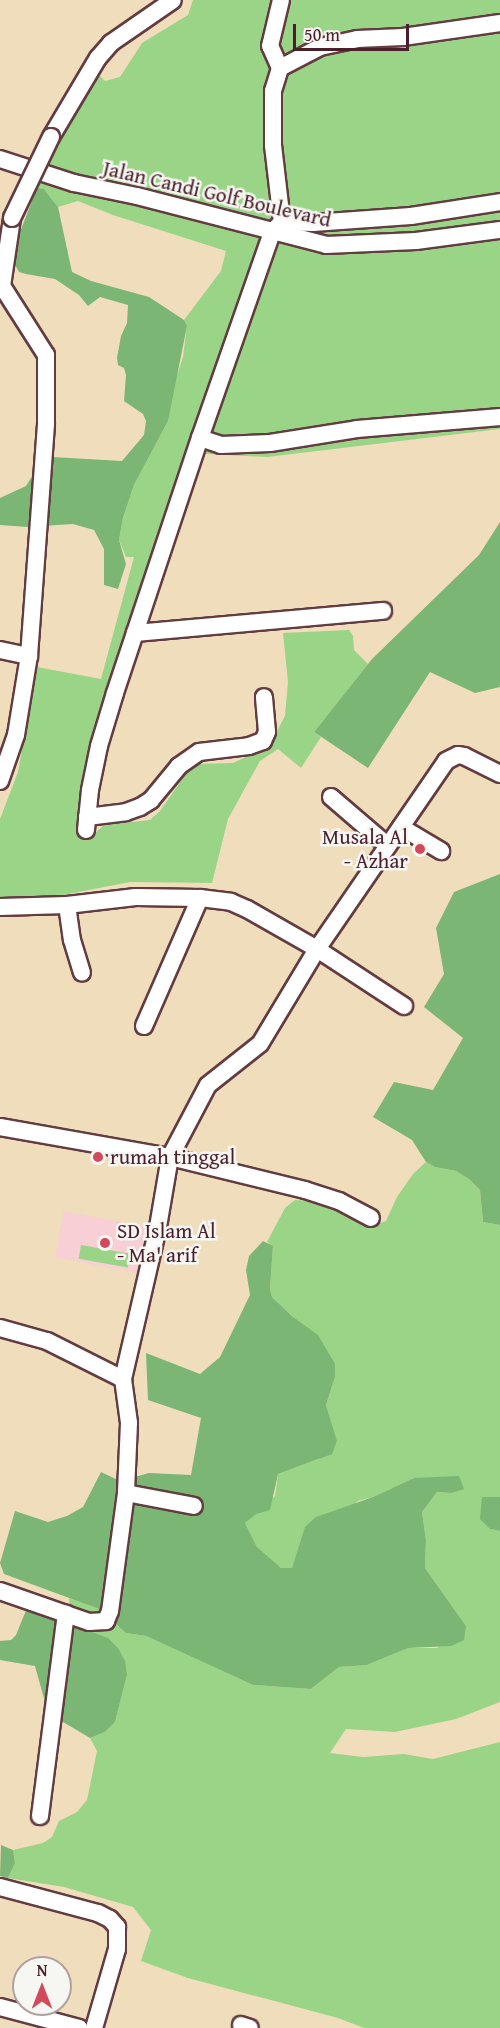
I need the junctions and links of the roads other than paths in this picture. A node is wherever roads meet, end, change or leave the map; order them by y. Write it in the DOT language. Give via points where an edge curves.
graph roads {
  1 [pos="173,0"];
  2 [pos="281,0"];
  3 [pos="500,23"];
  4 [pos="280,68"];
  5 [pos="0,159"];
  6 [pos="500,202"];
  7 [pos="277,227"];
  8 [pos="500,230"];
  9 [pos="500,417"];
  10 [pos="200,438"];
  11 [pos="383,611"];
  12 [pos="135,633"];
  13 [pos="0,650"];
  14 [pos="29,656"];
  15 [pos="264,697"];
  16 [pos="500,774"];
  17 [pos="0,781"];
  18 [pos="331,797"];
  19 [pos="401,827"];
  20 [pos="388,846"];
  21 [pos="441,851"];
  22 [pos="200,898"];
  23 [pos="68,905"];
  24 [pos="0,907"];
  25 [pos="317,949"];
  26 [pos="82,972"];
  27 [pos="404,1006"];
  28 [pos="144,1026"];
  29 [pos="0,1127"];
  30 [pos="170,1157"];
  31 [pos="371,1218"];
  32 [pos="0,1328"];
  33 [pos="123,1379"];
  34 [pos="126,1493"];
  35 [pos="194,1506"];
  36 [pos="0,1591"];
  37 [pos="66,1614"];
  38 [pos="40,1816"];
  39 [pos="0,1887"];
  40 [pos="0,2007"];
  41 [pos="79,2028"];
  42 [pos="94,2028"];
  1 -- 14 [label="street, bridge" via="111,43 98,57 51,137 12,218 2,286 42,346 46,362 46,423"];
  2 -- 4 [label="street" via="270,46"];
  3 -- 4 [label="street" via="403,37 357,39 320,47"];
  4 -- 7 [label="street" via="273,91"];
  5 -- 7 [label="street, Jalan Candi Golf Boulevard" via="74,183"];
  6 -- 7 [label="street" via="411,216"];
  7 -- 8 [label="street, Jalan Candi Golf Boulevard" via="326,245 416,241"];
  7 -- 10 [label="street"];
  9 -- 10 [label="street" via="357,429 270,443 221,445"];
  10 -- 12 [label="street"];
  11 -- 12 [label="street"];
  12 -- 15 [label="street" via="99,746 87,823 140,807 151,800 184,761 199,752 263,741 267,732"];
  13 -- 14 [label="street"];
  14 -- 17 [label="street" via="16,735"];
  16 -- 19 [label="street" via="474,759 451,757"];
  18 -- 20 [label="street"];
  19 -- 20 [label="street"];
  19 -- 21 [label="street"];
  20 -- 25 [label="street"];
  22 -- 23 [label="street" via="136,897"];
  22 -- 25 [label="street" via="231,902"];
  22 -- 28 [label="street"];
  23 -- 24 [label="street"];
  23 -- 26 [label="street" via="72,940"];
  25 -- 27 [label="street"];
  25 -- 30 [label="street" via="260,1044 208,1085"];
  29 -- 30 [label="street"];
  30 -- 31 [label="street" via="305,1190 339,1201"];
  30 -- 33 [label="street"];
  32 -- 33 [label="street" via="47,1341"];
  33 -- 34 [label="street" via="129,1423"];
  34 -- 35 [label="street"];
  34 -- 37 [label="street" via="109,1617 99,1623"];
  36 -- 37 [label="street"];
  37 -- 38 [label="street"];
  39 -- 42 [label="street" via="98,1913 117,1927 117,1949"];
  40 -- 41 [label="street"];
}
